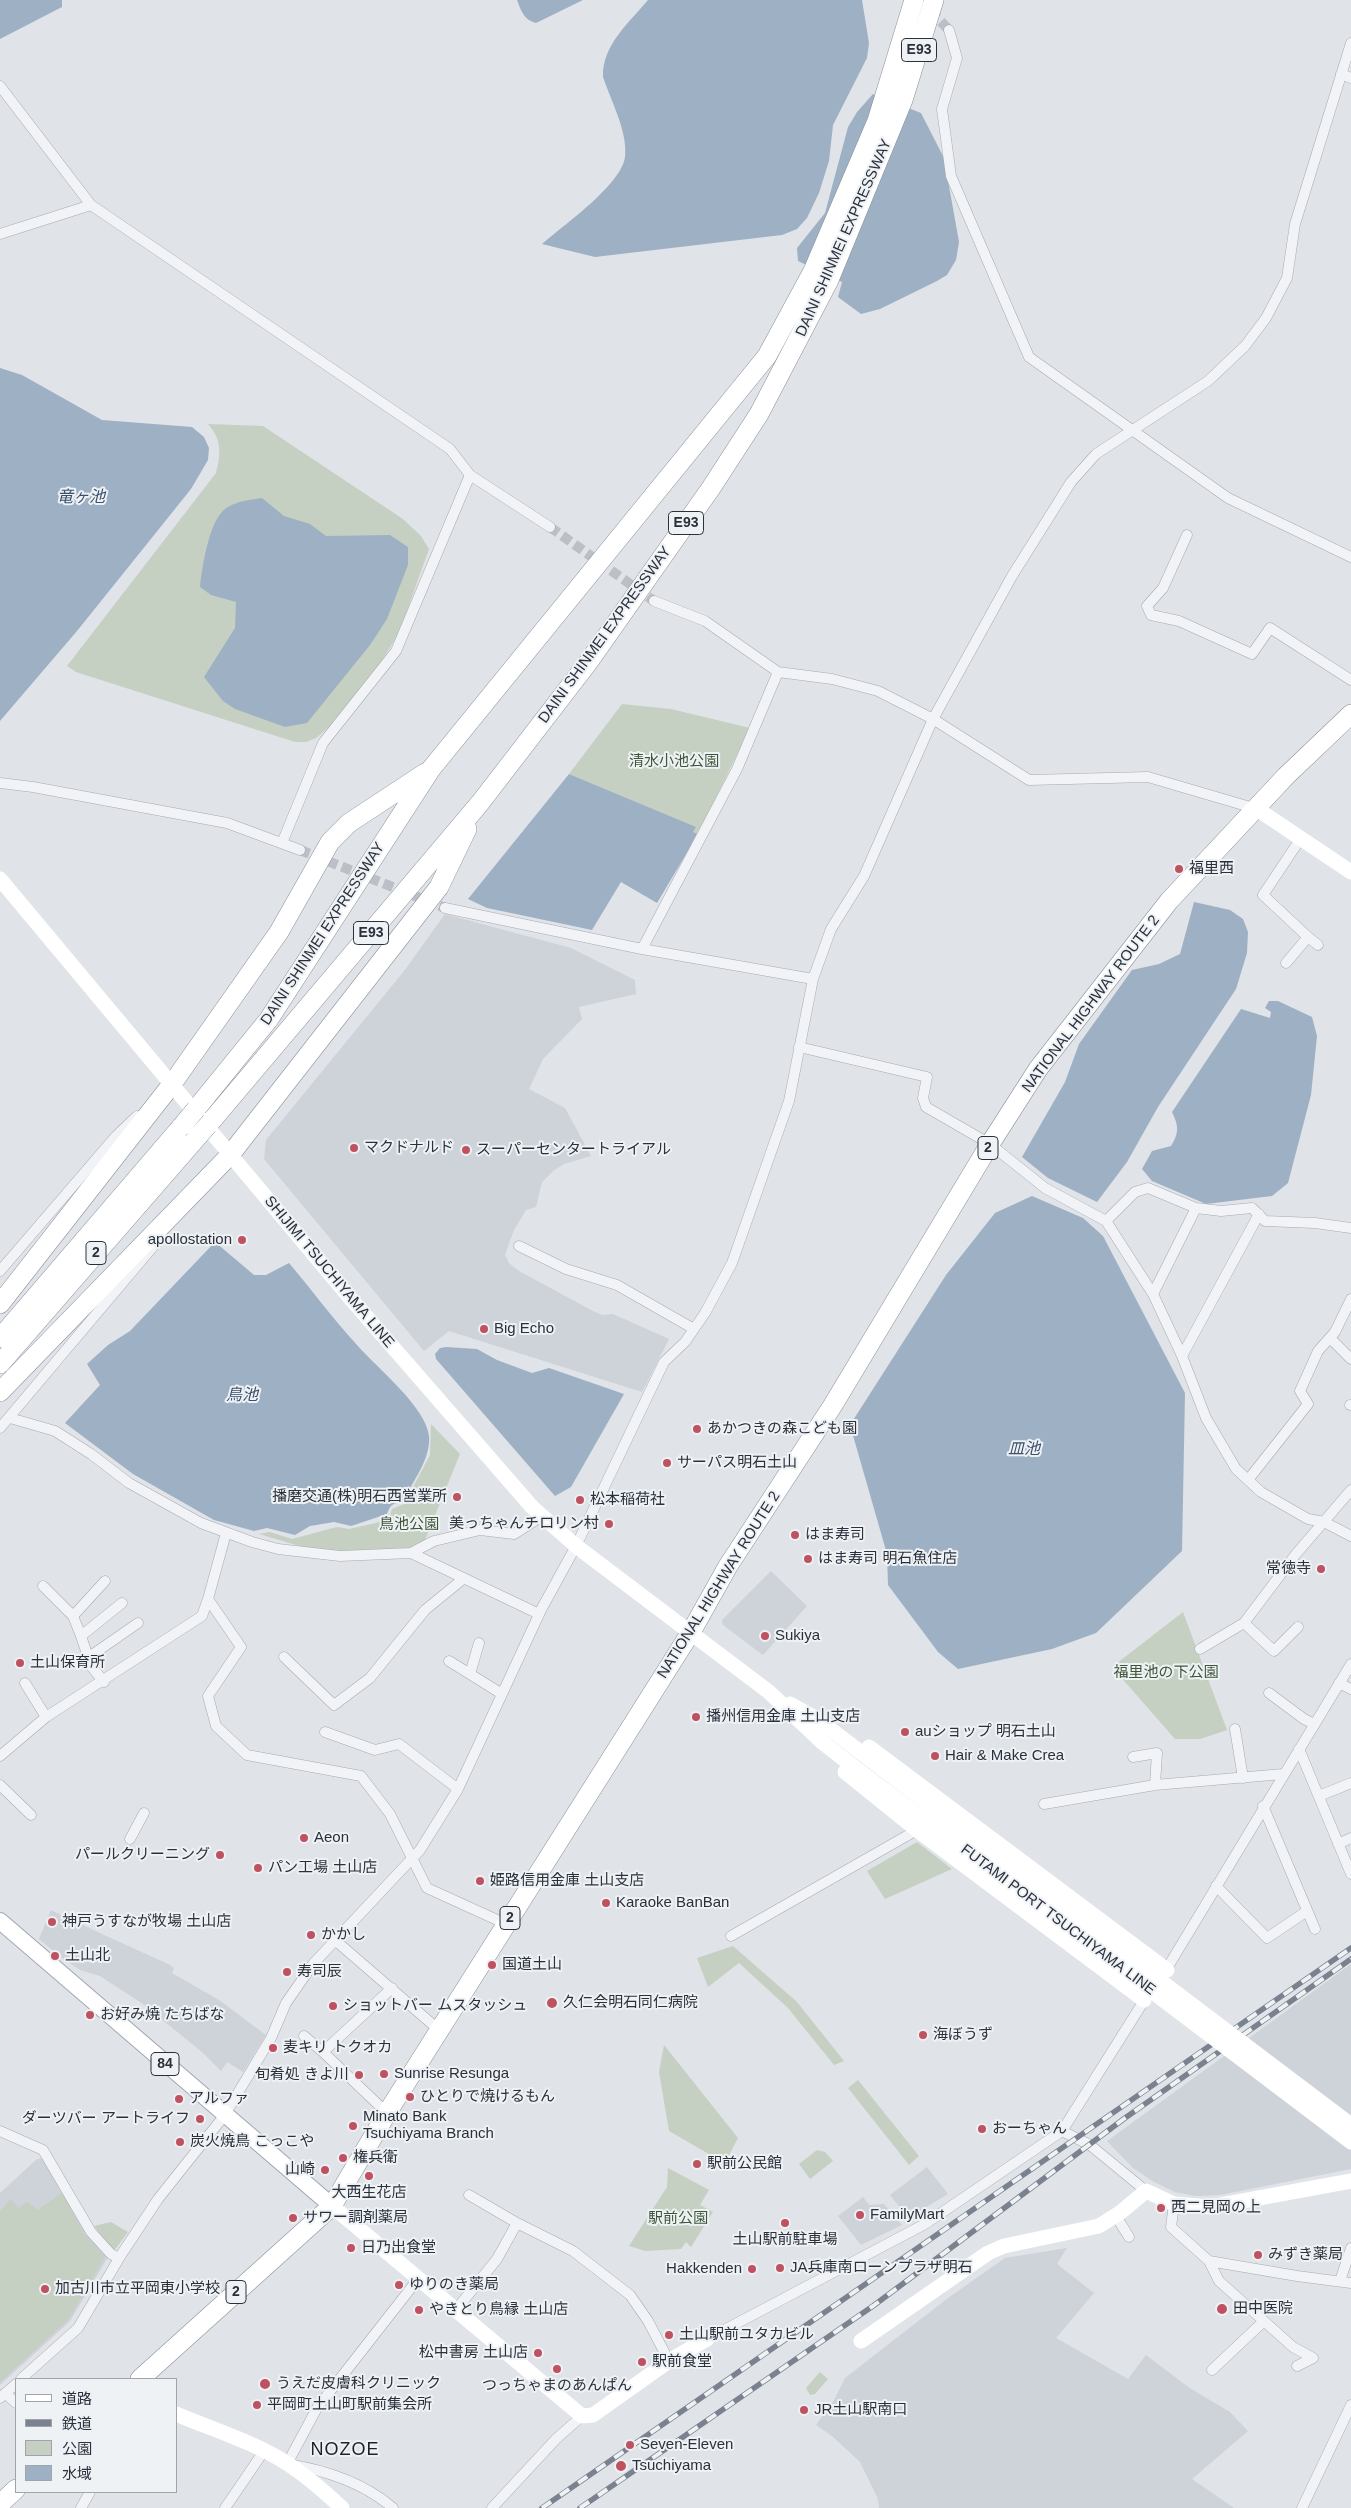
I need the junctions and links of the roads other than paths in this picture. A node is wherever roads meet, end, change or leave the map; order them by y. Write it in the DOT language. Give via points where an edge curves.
graph roads {
  1 [pos="914,0"];
  2 [pos="934,0"];
  3 [pos="949,30"];
  4 [pos="1351,42"];
  5 [pos="1346,76"];
  6 [pos="0,86"];
  7 [pos="895,97"];
  8 [pos="91,205"];
  9 [pos="0,234"];
  10 [pos="821,276"];
  11 [pos="1131,430"];
  12 [pos="470,475"];
  13 [pos="550,527"];
  14 [pos="1187,535"];
  15 [pos="1351,557"];
  16 [pos="654,601"];
  17 [pos="778,672"];
  18 [pos="1351,680"];
  19 [pos="1351,714"];
  20 [pos="932,718"];
  21 [pos="431,769"];
  22 [pos="0,783"];
  23 [pos="480,804"];
  24 [pos="1256,809"];
  25 [pos="1301,838"];
  26 [pos="282,843"];
  27 [pos="300,850"];
  28 [pos="1351,872"];
  29 [pos="0,880"];
  30 [pos="445,908"];
  31 [pos="1308,937"];
  32 [pos="1318,945"];
  33 [pos="642,949"];
  34 [pos="1286,963"];
  35 [pos="813,979"];
  36 [pos="799,1047"];
  37 [pos="172,1084"];
  38 [pos="202,1102"];
  39 [pos="214,1118"];
  40 [pos="990,1144"];
  41 [pos="230,1155"];
  42 [pos="1196,1208"];
  43 [pos="1258,1214"];
  44 [pos="1106,1221"];
  45 [pos="1351,1228"];
  46 [pos="519,1246"];
  47 [pos="0,1271"];
  48 [pos="1153,1294"];
  49 [pos="1351,1299"];
  50 [pos="0,1304"];
  51 [pos="694,1329"];
  52 [pos="0,1338"];
  53 [pos="1330,1338"];
  54 [pos="1182,1356"];
  55 [pos="1351,1359"];
  56 [pos="0,1364"];
  57 [pos="0,1392"];
  58 [pos="10,1418"];
  59 [pos="0,1428"];
  60 [pos="1248,1480"];
  61 [pos="1351,1490"];
  62 [pos="542,1516"];
  63 [pos="1324,1522"];
  64 [pos="226,1533"];
  65 [pos="1351,1536"];
  66 [pos="576,1546"];
  67 [pos="411,1553"];
  68 [pos="463,1579"];
  69 [pos="105,1581"];
  70 [pos="43,1586"];
  71 [pos="208,1599"];
  72 [pos="122,1603"];
  73 [pos="539,1614"];
  74 [pos="73,1616"];
  75 [pos="138,1623"];
  76 [pos="1244,1623"];
  77 [pos="1298,1628"];
  78 [pos="691,1632"];
  79 [pos="81,1636"];
  80 [pos="479,1643"];
  81 [pos="1200,1649"];
  82 [pos="89,1657"];
  83 [pos="284,1657"];
  84 [pos="449,1662"];
  85 [pos="1351,1664"];
  86 [pos="470,1674"];
  87 [pos="104,1682"];
  88 [pos="1340,1682"];
  89 [pos="25,1683"];
  90 [pos="1351,1689"];
  91 [pos="770,1692"];
  92 [pos="1269,1693"];
  93 [pos="502,1694"];
  94 [pos="46,1717"];
  95 [pos="817,1719"];
  96 [pos="1314,1724"];
  97 [pos="1235,1729"];
  98 [pos="325,1732"];
  99 [pos="822,1742"];
  100 [pos="1299,1749"];
  101 [pos="0,1756"];
  102 [pos="1133,1757"];
  103 [pos="1283,1774"];
  104 [pos="1243,1778"];
  105 [pos="1351,1783"];
  106 [pos="0,1785"];
  107 [pos="1155,1785"];
  108 [pos="458,1789"];
  109 [pos="1319,1796"];
  110 [pos="1044,1804"];
  111 [pos="1263,1806"];
  112 [pos="144,1813"];
  113 [pos="31,1815"];
  114 [pos="917,1830"];
  115 [pos="1351,1838"];
  116 [pos="130,1839"];
  117 [pos="1338,1844"];
  118 [pos="411,1859"];
  119 [pos="1351,1874"];
  120 [pos="1216,1886"];
  121 [pos="1307,1911"];
  122 [pos="0,1921"];
  123 [pos="506,1924"];
  124 [pos="1315,1930"];
  125 [pos="731,1936"];
  126 [pos="336,1941"];
  127 [pos="1167,1970"];
  128 [pos="1142,1974"];
  129 [pos="392,1988"];
  130 [pos="1144,2000"];
  131 [pos="439,2030"];
  132 [pos="304,2036"];
  133 [pos="323,2052"];
  134 [pos="387,2113"];
  135 [pos="224,2116"];
  136 [pos="1351,2124"];
  137 [pos="0,2131"];
  138 [pos="1062,2131"];
  139 [pos="1351,2142"];
  140 [pos="1351,2181"];
  141 [pos="1146,2191"];
  142 [pos="469,2195"];
  143 [pos="1174,2204"];
  144 [pos="332,2206"];
  145 [pos="1116,2216"];
  146 [pos="517,2223"];
  147 [pos="1129,2237"];
  148 [pos="1351,2248"];
  149 [pos="119,2258"];
  150 [pos="1209,2261"];
  151 [pos="418,2279"];
  152 [pos="1340,2281"];
  153 [pos="1351,2283"];
  154 [pos="455,2310"];
  155 [pos="1264,2321"];
  156 [pos="707,2339"];
  157 [pos="861,2341"];
  158 [pos="669,2362"];
  159 [pos="1297,2366"];
  160 [pos="1212,2370"];
  161 [pos="22,2378"];
  162 [pos="141,2378"];
  163 [pos="15,2385"];
  164 [pos="3,2396"];
  165 [pos="15,2403"];
  166 [pos="1351,2405"];
  167 [pos="178,2415"];
  168 [pos="582,2416"];
  169 [pos="264,2451"];
  170 [pos="287,2464"];
  171 [pos="15,2490"];
  172 [pos="90,2493"];
  173 [pos="0,2504"];
  174 [pos="86,2506"];
  175 [pos="225,2508"];
  176 [pos="342,2508"];
  177 [pos="393,2508"];
  178 [pos="492,2508"];
  179 [pos="1302,2508"];
  1 -- 7 [label="highway, DAINI SHINMEI EXPRESSWAY / E93"];
  2 -- 7 [label="highway, DAINI SHINMEI EXPRESSWAY / E93"];
  3 -- 11 [label="street" via="958,58 942,109 952,176 1030,357"];
  4 -- 5 [label="street"];
  5 -- 11 [label="street" via="1295,224 1287,278 1266,318 1245,346 1208,381"];
  6 -- 8 [label="street"];
  7 -- 10 [label="highway, DAINI SHINMEI EXPRESSWAY / E93"];
  8 -- 9 [label="street"];
  8 -- 12 [label="street" via="450,449"];
  10 -- 21 [label="highway, DAINI SHINMEI EXPRESSWAY / E93" via="749,380"];
  10 -- 23 [label="highway, DAINI SHINMEI EXPRESSWAY / E93" via="759,414 712,488 587,664"];
  11 -- 15 [label="street" via="1228,498"];
  11 -- 20 [label="street" via="1096,454 1071,482 1012,576"];
  12 -- 13 [label="street"];
  12 -- 26 [label="street" via="396,651 323,743"];
  14 -- 18 [label="street" via="1163,588 1147,606 1152,615 1179,621 1252,654 1270,628"];
  16 -- 17 [label="street" via="705,621"];
  17 -- 20 [label="street" via="832,679 878,691"];
  17 -- 33 [label="street" via="737,769"];
  19 -- 24 [label="highway, NATIONAL HIGHWAY ROUTE 2 / 2"];
  20 -- 24 [label="street" via="1028,780 1148,777"];
  20 -- 35 [label="street" via="864,876 832,929"];
  21 -- 37 [label="highway" via="349,823 330,842 278,932"];
  21 -- 38 [label="highway, DAINI SHINMEI EXPRESSWAY / E93" via="269,1019"];
  22 -- 26 [label="street" via="227,823"];
  23 -- 39 [label="highway, DAINI SHINMEI EXPRESSWAY / E93"];
  23 -- 41 [label="highway" via="439,887"];
  24 -- 25 [label="main road"];
  24 -- 40 [label="highway, NATIONAL HIGHWAY ROUTE 2 / 2" via="1169,901 1038,1069"];
  25 -- 28 [label="main road"];
  25 -- 31 [label="street" via="1263,894"];
  26 -- 27 [label="street"];
  29 -- 37 [label="main road, SHIJIMI TSUCHIYAMA LINE"];
  30 -- 33 [label="street"];
  31 -- 32 [label="street"];
  31 -- 34 [label="street"];
  33 -- 35 [label="street"];
  35 -- 36 [label="street"];
  36 -- 40 [label="street" via="926,1077 923,1098 926,1107"];
  36 -- 51 [label="street" via="789,1101 752,1210 732,1263"];
  37 -- 41 [label="main road, SHIJIMI TSUCHIYAMA LINE"];
  37 -- 47 [label="street" via="116,1136"];
  37 -- 50 [label="highway"];
  38 -- 52 [label="highway, 2, bridge"];
  39 -- 56 [label="highway, 2, bridge"];
  40 -- 44 [label="street" via="1045,1188"];
  40 -- 78 [label="highway, NATIONAL HIGHWAY ROUTE 2 / 2" via="833,1405 728,1566"];
  41 -- 57 [label="highway"];
  41 -- 58 [label="street"];
  41 -- 62 [label="main road, SHIJIMI TSUCHIYAMA LINE" via="389,1343"];
  42 -- 43 [label="street" via="1220,1211 1252,1208"];
  42 -- 44 [label="street" via="1148,1188 1135,1192"];
  42 -- 48 [label="street"];
  43 -- 45 [label="street" via="1265,1221"];
  43 -- 54 [label="street"];
  44 -- 48 [label="street"];
  46 -- 51 [label="street" via="566,1269 617,1285"];
  48 -- 54 [label="street"];
  49 -- 53 [label="street"];
  51 -- 66 [label="street" via="686,1342 664,1362"];
  53 -- 55 [label="street"];
  53 -- 60 [label="street" via="1318,1351 1300,1391 1308,1404"];
  54 -- 60 [label="street" via="1206,1418 1236,1469"];
  58 -- 59 [label="street"];
  58 -- 64 [label="street" via="55,1432 129,1482 201,1523"];
  60 -- 63 [label="street" via="1261,1492 1308,1519"];
  61 -- 63 [label="street"];
  62 -- 66 [label="main road, SHIJIMI TSUCHIYAMA LINE"];
  62 -- 67 [label="street" via="514,1534 480,1530 434,1541"];
  63 -- 65 [label="street"];
  63 -- 76 [label="street"];
  64 -- 67 [label="street" via="278,1548 340,1556"];
  64 -- 71 [label="street"];
  66 -- 73 [label="street"];
  66 -- 78 [label="main road, SHIJIMI TSUCHIYAMA LINE"];
  67 -- 68 [label="street"];
  68 -- 73 [label="street"];
  68 -- 83 [label="street" via="425,1610 370,1678 334,1705"];
  69 -- 74 [label="street"];
  70 -- 74 [label="street"];
  71 -- 87 [label="street" via="202,1616"];
  71 -- 118 [label="street" via="241,1647 208,1696 216,1726 247,1755 361,1776 390,1814"];
  72 -- 79 [label="street"];
  73 -- 93 [label="street"];
  74 -- 79 [label="street"];
  75 -- 82 [label="street"];
  76 -- 77 [label="street" via="1274,1652"];
  76 -- 81 [label="street"];
  78 -- 91 [label="main road, FUTAMI PORT TSUCHIYAMA LINE"];
  78 -- 123 [label="highway, NATIONAL HIGHWAY ROUTE 2 / 2"];
  79 -- 82 [label="street"];
  80 -- 86 [label="street"];
  82 -- 87 [label="street" via="91,1666"];
  84 -- 86 [label="street"];
  85 -- 88 [label="street"];
  86 -- 93 [label="street"];
  87 -- 94 [label="street"];
  88 -- 90 [label="street"];
  88 -- 96 [label="street"];
  89 -- 94 [label="street"];
  91 -- 95 [label="main road, FUTAMI PORT TSUCHIYAMA LINE"];
  91 -- 99 [label="main road, FUTAMI PORT TSUCHIYAMA LINE"];
  92 -- 96 [label="street"];
  93 -- 108 [label="street"];
  94 -- 101 [label="street"];
  95 -- 127 [label="main road" via="880,1754"];
  95 -- 128 [label="main road, FUTAMI PORT TSUCHIYAMA LINE"];
  96 -- 100 [label="street"];
  97 -- 104 [label="street"];
  98 -- 108 [label="street" via="374,1750 399,1744"];
  99 -- 114 [label="main road" via="844,1772"];
  99 -- 128 [label="main road, FUTAMI PORT TSUCHIYAMA LINE"];
  100 -- 103 [label="street"];
  100 -- 109 [label="street"];
  102 -- 107 [label="street" via="1157,1753"];
  103 -- 104 [label="street"];
  103 -- 111 [label="street"];
  104 -- 107 [label="street"];
  105 -- 109 [label="street"];
  106 -- 113 [label="street"];
  107 -- 110 [label="street"];
  108 -- 118 [label="street"];
  109 -- 117 [label="street"];
  111 -- 120 [label="street"];
  111 -- 121 [label="street"];
  112 -- 116 [label="street"];
  114 -- 125 [label="street"];
  114 -- 130 [label="main road"];
  115 -- 117 [label="street"];
  117 -- 119 [label="street"];
  118 -- 123 [label="street" via="427,1888"];
  118 -- 126 [label="street"];
  120 -- 121 [label="street" via="1267,1938"];
  120 -- 127 [label="street"];
  121 -- 124 [label="street"];
  122 -- 135 [label="main road, 84"];
  123 -- 131 [label="highway, NATIONAL HIGHWAY ROUTE 2 / 2"];
  126 -- 129 [label="street"];
  126 -- 135 [label="street" via="313,1964 286,2003 271,2038"];
  127 -- 130 [label="street"];
  128 -- 136 [label="main road, FUTAMI PORT TSUCHIYAMA LINE, bridge"];
  128 -- 139 [label="main road, FUTAMI PORT TSUCHIYAMA LINE, bridge"];
  129 -- 131 [label="street"];
  129 -- 133 [label="street"];
  130 -- 138 [label="street"];
  131 -- 134 [label="highway, NATIONAL HIGHWAY ROUTE 2 / 2"];
  132 -- 133 [label="street"];
  133 -- 134 [label="street"];
  134 -- 144 [label="highway, NATIONAL HIGHWAY ROUTE 2 / 2"];
  135 -- 144 [label="main road, 84"];
  135 -- 149 [label="street" via="162,2193"];
  137 -- 149 [label="street" via="43,2150 91,2232 111,2254"];
  138 -- 141 [label="street" via="1096,2150"];
  138 -- 156 [label="street" via="925,2224"];
  140 -- 143 [label="main road" via="1225,2206"];
  141 -- 143 [label="main road"];
  141 -- 145 [label="main road"];
  142 -- 146 [label="street"];
  143 -- 150 [label="street" via="1171,2227"];
  144 -- 151 [label="main road"];
  144 -- 162 [label="highway, NATIONAL HIGHWAY ROUTE 2 / 2"];
  145 -- 147 [label="street"];
  145 -- 157 [label="main road" via="1089,2229 1004,2246 988,2253"];
  146 -- 154 [label="street" via="497,2259"];
  146 -- 158 [label="street" via="573,2251 630,2295"];
  148 -- 152 [label="street"];
  149 -- 161 [label="street" via="78,2328"];
  150 -- 152 [label="street"];
  150 -- 155 [label="street" via="1219,2281"];
  151 -- 154 [label="main road"];
  151 -- 170 [label="street" via="317,2408"];
  152 -- 153 [label="street"];
  154 -- 168 [label="main road"];
  155 -- 159 [label="street" via="1293,2347 1313,2358"];
  155 -- 160 [label="street"];
  156 -- 158 [label="main road"];
  158 -- 168 [label="main road" via="594,2415"];
  163 -- 164 [label="street"];
  164 -- 165 [label="street"];
  166 -- 179 [label="street"];
  167 -- 169 [label="main road"];
  168 -- 178 [label="street" via="556,2439"];
  169 -- 170 [label="main road"];
  169 -- 175 [label="street"];
  170 -- 176 [label="main road"];
  170 -- 177 [label="street" via="312,2468 361,2486"];
  171 -- 173 [label="highway"];
  172 -- 174 [label="street"];
}
